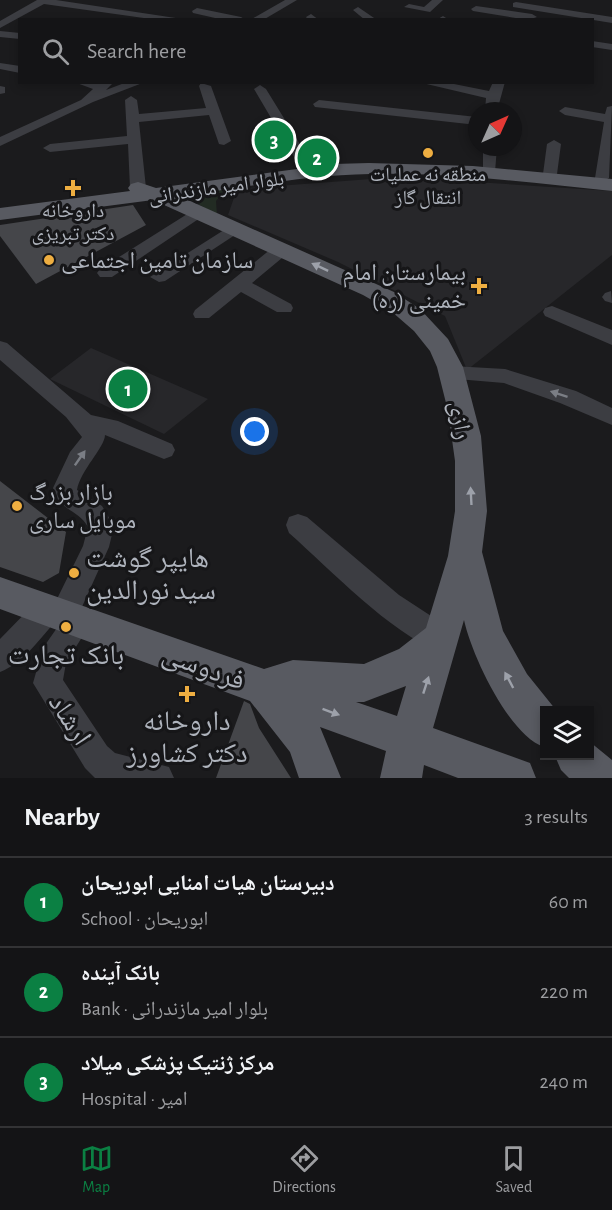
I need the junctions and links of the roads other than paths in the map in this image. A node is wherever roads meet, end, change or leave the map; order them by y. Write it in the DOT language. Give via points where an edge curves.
graph roads {
  1 [pos="199,0"];
  2 [pos="292,0"];
  3 [pos="438,0"];
  4 [pos="43,1"];
  5 [pos="261,4"];
  6 [pos="409,7"];
  7 [pos="278,9"];
  8 [pos="476,9"];
  9 [pos="358,10"];
  10 [pos="517,10"];
  11 [pos="197,11"];
  12 [pos="171,18"];
  13 [pos="188,18"];
  14 [pos="231,18"];
  15 [pos="259,18"];
  16 [pos="369,18"];
  17 [pos="541,18"];
  18 [pos="593,18"];
  19 [pos="594,18"];
  20 [pos="612,20"];
  21 [pos="2,21"];
  22 [pos="18,22"];
  23 [pos="594,28"];
  24 [pos="612,31"];
  25 [pos="0,34"];
  26 [pos="17,36"];
  27 [pos="594,44"];
  28 [pos="612,47"];
  29 [pos="3,66"];
  30 [pos="18,70"];
  31 [pos="134,84"];
  32 [pos="434,84"];
  33 [pos="498,84"];
  34 [pos="105,85"];
  35 [pos="204,86"];
  36 [pos="260,89"];
  37 [pos="493,96"];
  38 [pos="131,100"];
  39 [pos="492,102"];
  40 [pos="85,103"];
  41 [pos="319,104"];
  42 [pos="212,111"];
  43 [pos="565,111"];
  44 [pos="131,119"];
  45 [pos="468,120"];
  46 [pos="611,122"];
  47 [pos="133,139"];
  48 [pos="224,141"];
  49 [pos="0,142"];
  50 [pos="555,144"];
  51 [pos="50,148"];
  52 [pos="490,156"];
  53 [pos="307,167"];
  54 [pos="490,169"];
  55 [pos="550,174"];
  56 [pos="609,181"];
  57 [pos="242,183"];
  58 [pos="138,188"];
  59 [pos="160,195"];
  60 [pos="0,204"];
  61 [pos="0,214"];
  62 [pos="220,220"];
  63 [pos="282,249"];
  64 [pos="106,273"];
  65 [pos="159,277"];
  66 [pos="240,284"];
  67 [pos="284,308"];
  68 [pos="552,312"];
  69 [pos="202,314"];
  70 [pos="612,338"];
  71 [pos="0,348"];
  72 [pos="452,372"];
  73 [pos="612,417"];
  74 [pos="86,423"];
  75 [pos="164,450"];
  76 [pos="298,525"];
  77 [pos="466,553"];
  78 [pos="0,593"];
  79 [pos="63,615"];
  80 [pos="441,639"];
  81 [pos="0,658"];
  82 [pos="264,688"];
  83 [pos="540,722"];
  84 [pos="405,759"];
  85 [pos="580,760"];
  86 [pos="158,778"];
  87 [pos="320,778"];
  88 [pos="515,778"];
  89 [pos="601,778"];
  1 -- 11 [label="street" via="210,2"];
  2 -- 7 [label="street"];
  3 -- 6 [label="street" via="426,10"];
  4 -- 12 [label="street"];
  4 -- 21 [label="street"];
  5 -- 7 [label="street"];
  7 -- 15 [label="street"];
  8 -- 10 [label="street"];
  9 -- 16 [label="street"];
  10 -- 17 [label="street"];
  10 -- 18 [label="street"];
  11 -- 13 [label="street"];
  11 -- 14 [label="street"];
  19 -- 20 [label="street"];
  21 -- 22 [label="street"];
  23 -- 24 [label="street"];
  25 -- 26 [label="street"];
  27 -- 28 [label="street"];
  29 -- 30 [label="street"];
  31 -- 40 [label="street"];
  32 -- 37 [label="street"];
  33 -- 37 [label="street"];
  34 -- 40 [label="street"];
  35 -- 42 [label="street"];
  36 -- 53 [label="street"];
  37 -- 39 [label="street"];
  38 -- 44 [label="street"];
  40 -- 49 [label="street"];
  41 -- 45 [label="street"];
  42 -- 44 [label="street"];
  42 -- 48 [label="street"];
  43 -- 46 [label="street"];
  44 -- 47 [label="street"];
  46 -- 56 [label="street"];
  47 -- 51 [label="street"];
  47 -- 58 [label="street"];
  50 -- 55 [label="street"];
  52 -- 54 [label="street"];
  53 -- 54 [label="main road, بلوار امیر مازندرانی" via="381,160"];
  53 -- 58 [label="main road, بلوار امیر مازندرانی"];
  54 -- 55 [label="main road, بلوار امیر مازندرانی"];
  55 -- 56 [label="main road, بلوار امیر مازندرانی"];
  56 -- 57 [label="main road, بلوار امیر مازندرانی" via="382,166"];
  57 -- 59 [label="main road, بلوار امیر مازندرانی"];
  57 -- 62 [label="main road" via="224,194"];
  58 -- 59 [label="main road, رازی"];
  58 -- 60 [label="main road, بلوار امیر مازندرانی"];
  59 -- 61 [label="main road, بلوار امیر مازندرانی"];
  59 -- 62 [label="main road, رازی"];
  62 -- 63 [label="main road, رازی"];
  62 -- 64 [label="street"];
  62 -- 65 [label="street"];
  63 -- 66 [label="street"];
  72 -- 63 [label="main road, رازی, one-way" via="434,340 409,312"];
  66 -- 67 [label="street"];
  66 -- 69 [label="street"];
  68 -- 70 [label="street"];
  71 -- 74 [label="street" via="12,363 55,392"];
  73 -- 72 [label="street, one-way" via="505,376"];
  77 -- 72 [label="main road, رازی, one-way" via="472,502 465,432"];
  74 -- 75 [label="street" via="110,427"];
  79 -- 74 [label="street, one-way" via="96,547 101,526 93,513 67,496 65,488 78,459 95,436"];
  76 -- 80 [label="street" via="389,604"];
  77 -- 80 [label="main road, رازی"];
  83 -- 77 [label="main road, one-way" via="513,688 486,636"];
  78 -- 79 [label="main road, فردوسی"];
  79 -- 81 [label="street" via="23,638"];
  79 -- 82 [label="main road, فردوسی"];
  79 -- 86 [label="street, ارشاد" via="48,683 96,757 107,767"];
  80 -- 82 [label="main road" via="391,674 364,683 293,679"];
  84 -- 80 [label="main road, رازی, one-way"];
  82 -- 84 [label="main road, فردوسی, one-way"];
  82 -- 87 [label="main road" via="305,739"];
  84 -- 88 [label="main road, فردوسی"];
  85 -- 89 [label="main road"];
}
